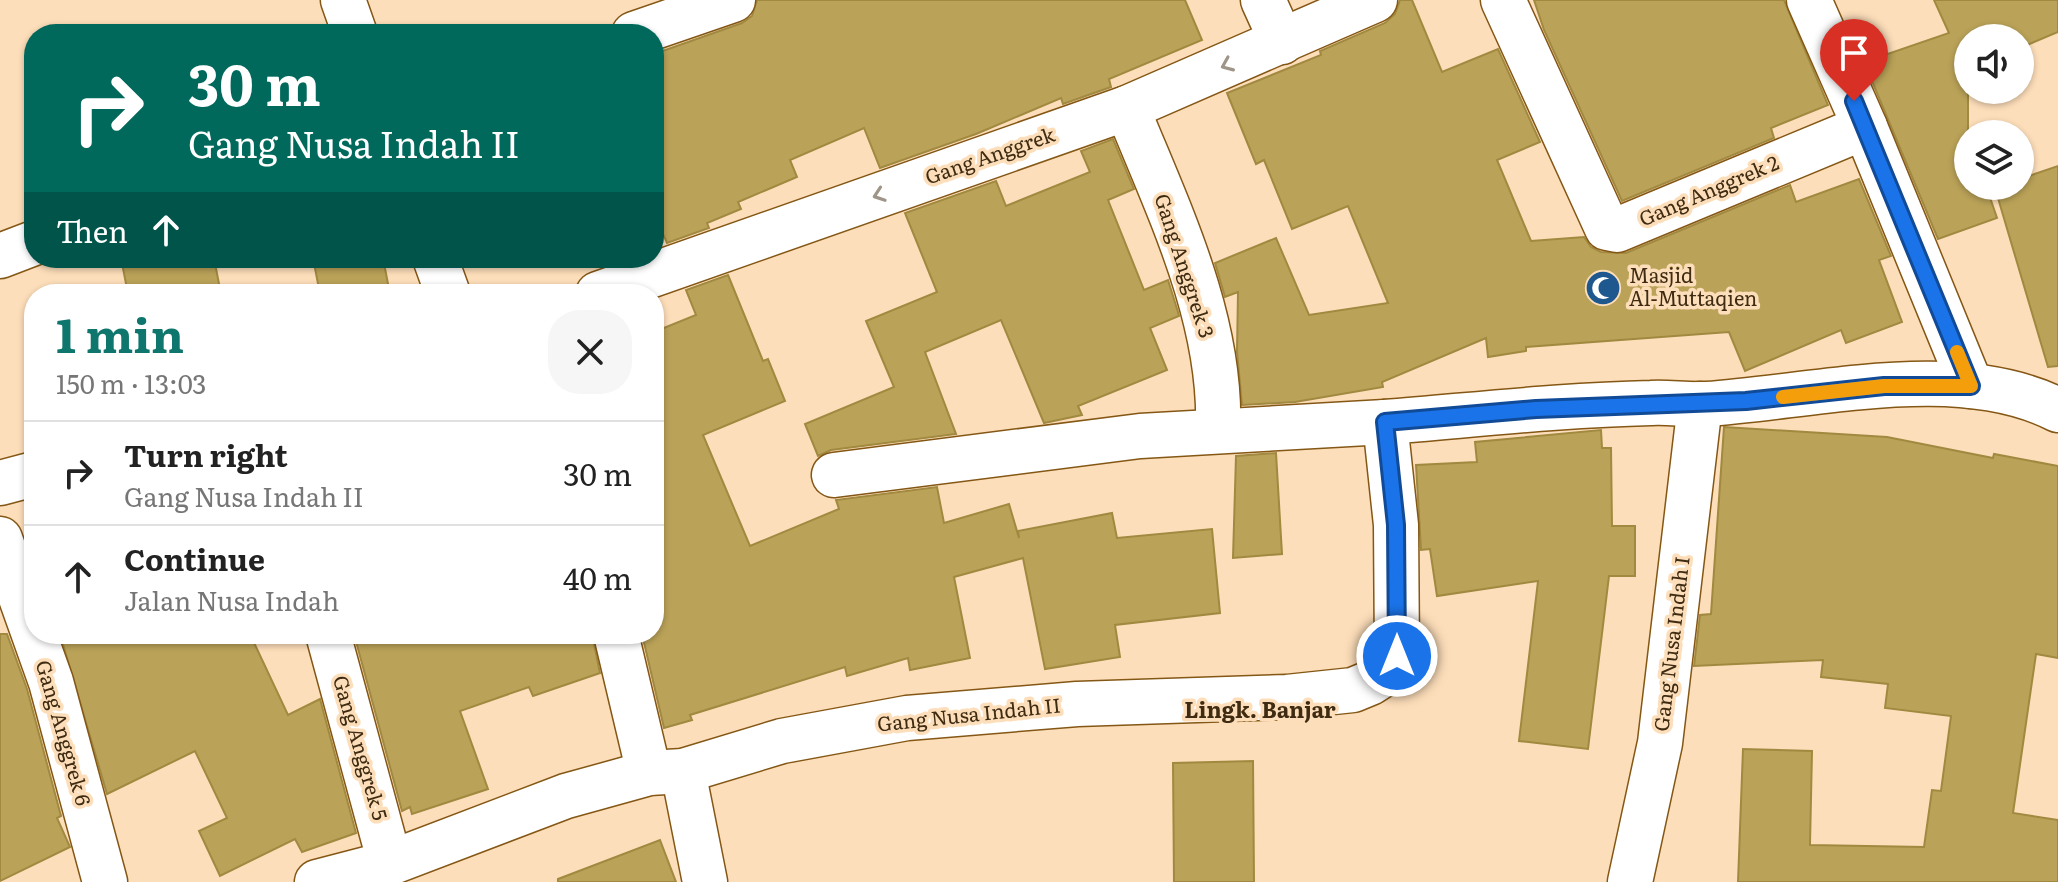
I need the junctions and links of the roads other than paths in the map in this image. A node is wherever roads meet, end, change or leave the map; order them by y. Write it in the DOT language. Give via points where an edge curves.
graph roads {
  1 [pos="343,0"];
  2 [pos="733,0"];
  3 [pos="1263,0"];
  4 [pos="1375,0"];
  5 [pos="1503,0"];
  6 [pos="1809,0"];
  7 [pos="351,24"];
  8 [pos="663,24"];
  9 [pos="1282,42"];
  10 [pos="1127,108"];
  11 [pos="1865,127"];
  12 [pos="24,247"];
  13 [pos="0,256"];
  14 [pos="626,284"];
  15 [pos="1971,386"];
  16 [pos="1700,404"];
  17 [pos="2058,410"];
  18 [pos="1385,422"];
  19 [pos="1218,429"];
  20 [pos="834,475"];
  21 [pos="24,477"];
  22 [pos="0,483"];
  23 [pos="0,539"];
  24 [pos="24,606"];
  25 [pos="37,644"];
  26 [pos="331,644"];
  27 [pos="620,644"];
  28 [pos="666,772"];
  29 [pos="390,863"];
  30 [pos="105,882"];
  31 [pos="317,882"];
  32 [pos="705,882"];
  33 [pos="1630,882"];
  1 -- 7 [label="street"];
  2 -- 8 [label="street"];
  3 -- 9 [label="street"];
  4 -- 9 [label="street, Gang Anggrek"];
  5 -- 11 [label="street, Gang Anggrek 2" via="1607,228 1617,230"];
  6 -- 11 [label="street"];
  9 -- 10 [label="street, Gang Anggrek, one-way"];
  10 -- 14 [label="street, Gang Anggrek, one-way"];
  10 -- 19 [label="street, Gang Anggrek 3" via="1201,305 1219,403"];
  11 -- 15 [label="street"];
  12 -- 13 [label="street"];
  15 -- 16 [label="street" via="1884,386"];
  15 -- 17 [label="street" via="2030,396"];
  16 -- 18 [label="street"];
  16 -- 33 [label="street, Gang Nusa Indah I" via="1660,743"];
  18 -- 19 [label="street"];
  18 -- 28 [label="street, Gang Nusa Indah II" via="1396,525 1397,656 1370,683 1353,690 1287,697 1077,704 907,718 782,741"];
  19 -- 20 [label="street"];
  21 -- 22 [label="street"];
  23 -- 24 [label="street, Gang Anggrek 6"];
  25 -- 30 [label="street, Gang Anggrek 6"];
  26 -- 29 [label="street, Gang Anggrek 5"];
  27 -- 28 [label="street"];
  28 -- 29 [label="street, Gang Nusa Indah II" via="566,796"];
  28 -- 32 [label="street"];
  29 -- 31 [label="street, Gang Nusa Indah II"];
}
